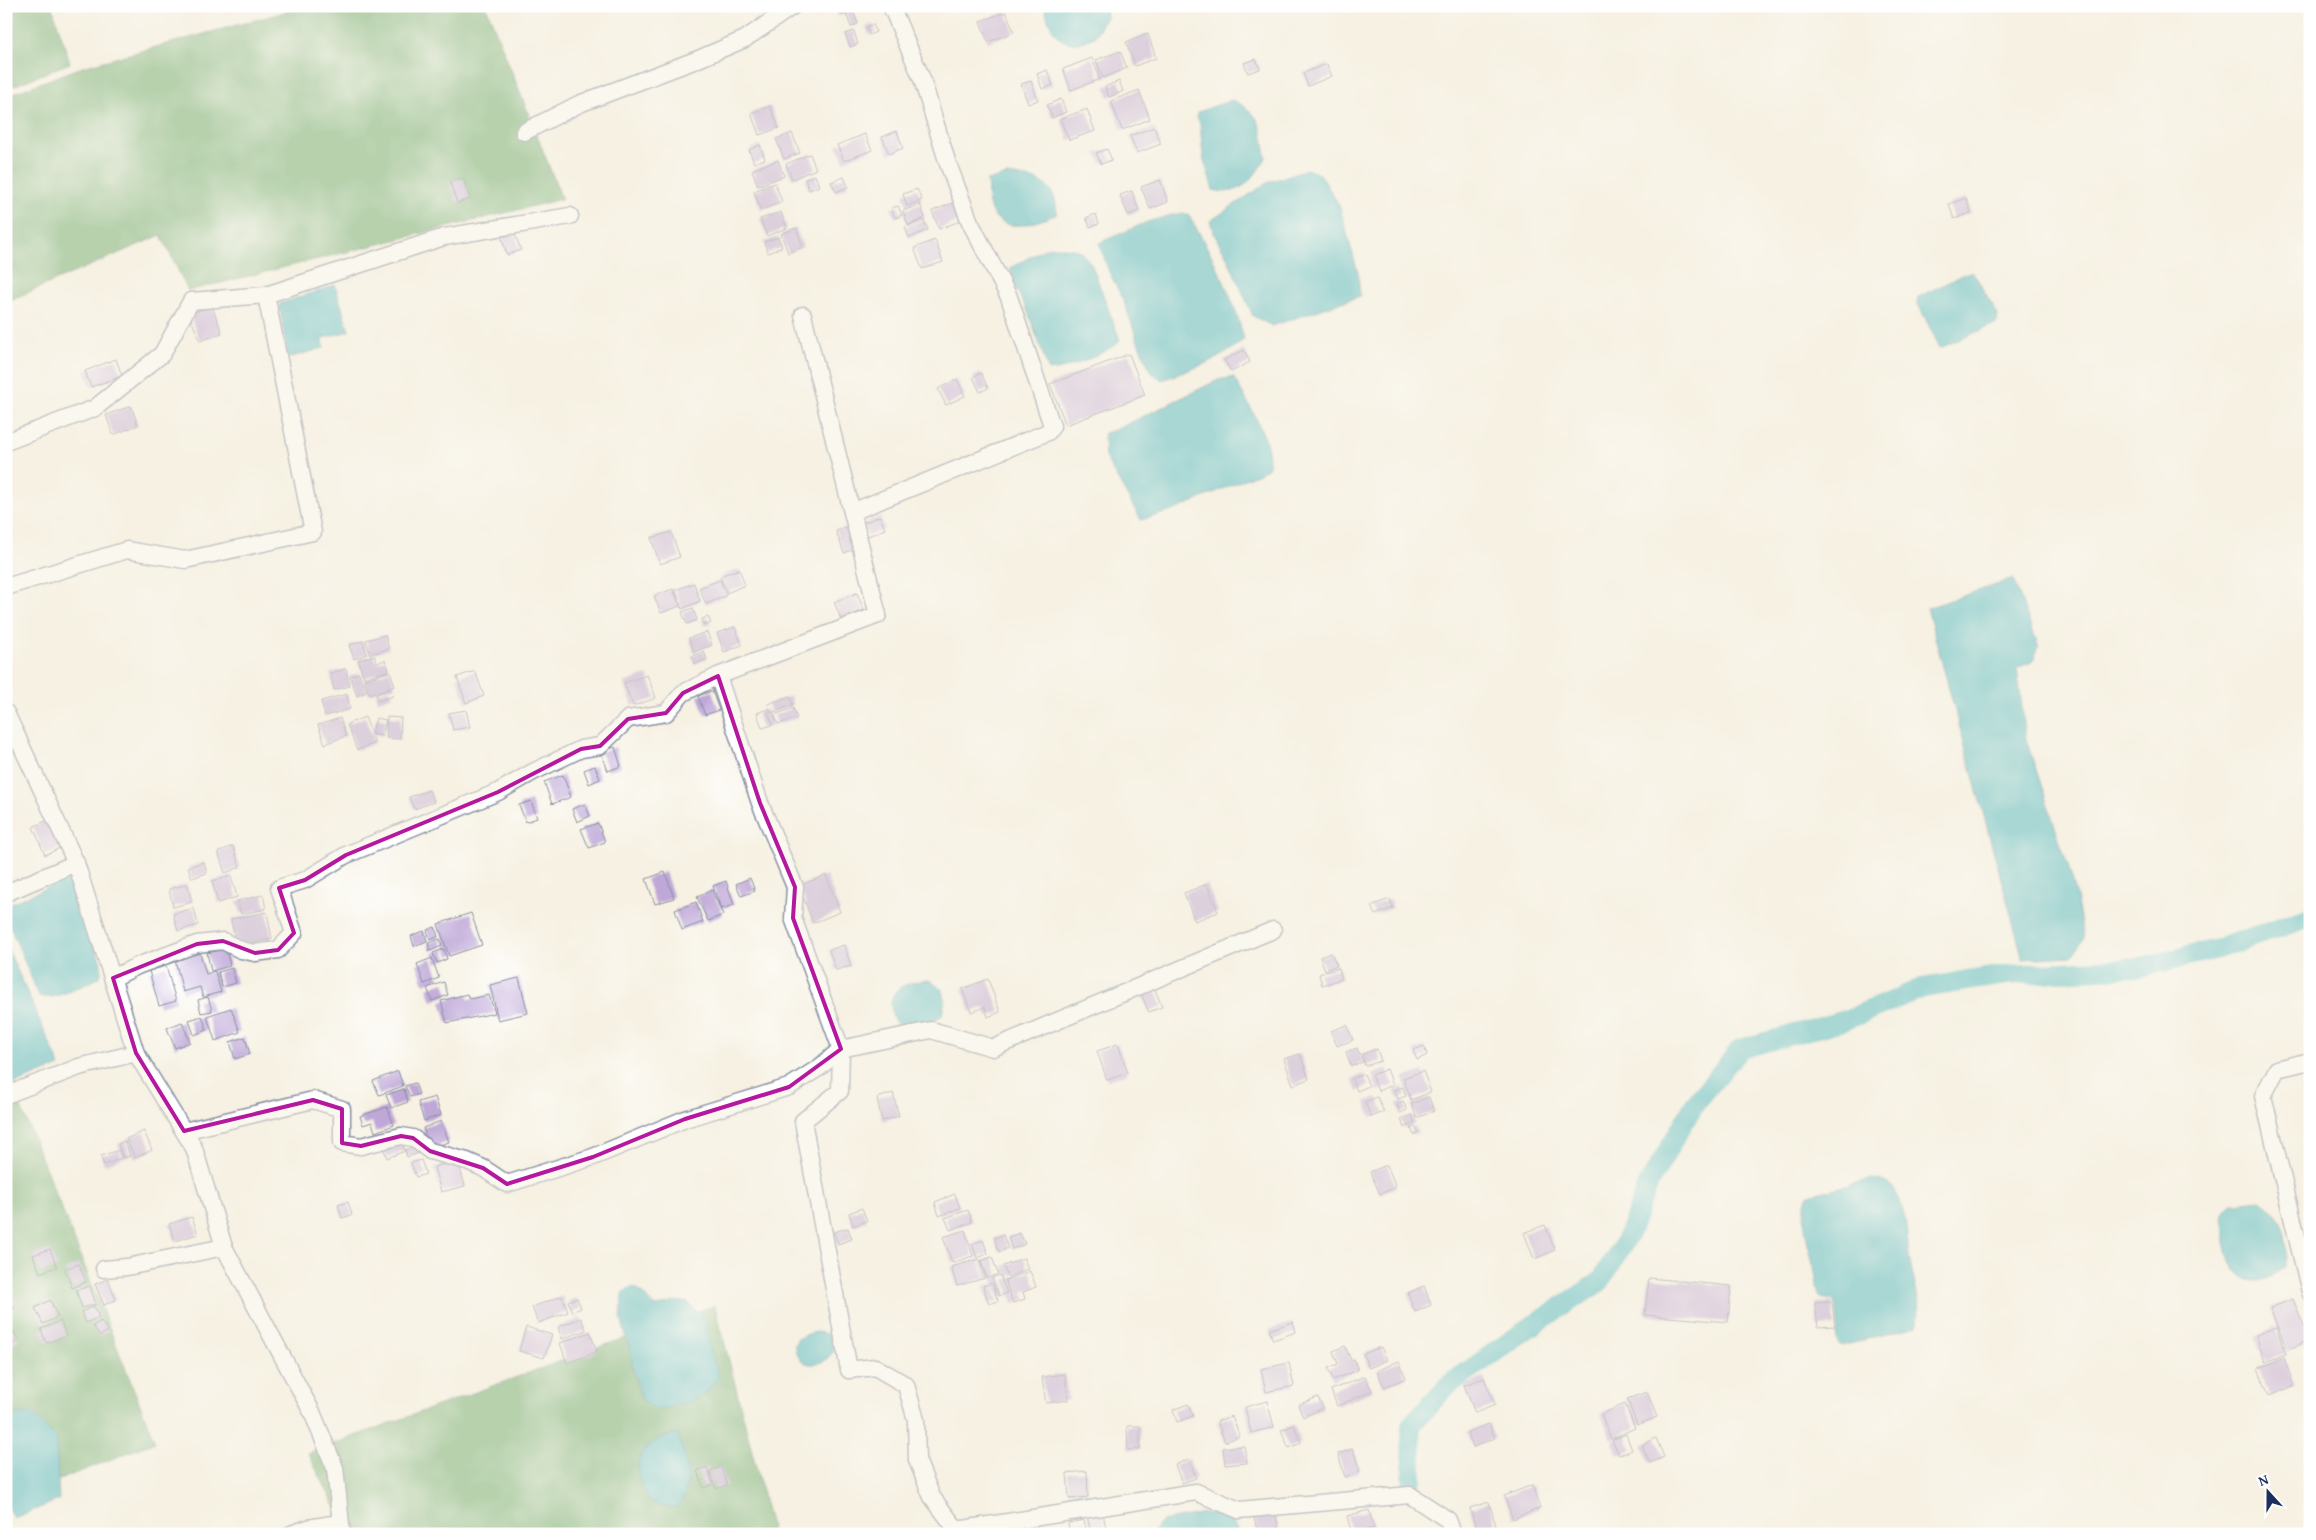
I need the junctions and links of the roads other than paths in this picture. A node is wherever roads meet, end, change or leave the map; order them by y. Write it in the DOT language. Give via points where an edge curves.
graph roads {
  1 [pos="793,6"];
  2 [pos="890,6"];
  3 [pos="524,132"];
  4 [pos="570,216"];
  5 [pos="266,295"];
  6 [pos="803,315"];
  7 [pos="6,442"];
  8 [pos="852,512"];
  9 [pos="6,587"];
  10 [pos="718,676"];
  11 [pos="6,713"];
  12 [pos="76,863"];
  13 [pos="6,894"];
  14 [pos="1273,930"];
  15 [pos="113,978"];
  16 [pos="841,1049"];
  17 [pos="136,1053"];
  18 [pos="2310,1061"];
  19 [pos="6,1095"];
  20 [pos="184,1131"];
  21 [pos="224,1247"];
  22 [pos="104,1269"];
  23 [pos="2310,1292"];
  24 [pos="341,1528"];
  25 [pos="291,1534"];
  26 [pos="1453,1534"];
  1 -- 3 [label="street" via="746,39 579,104"];
  2 -- 8 [label="street" via="922,79 970,222 1009,297 1052,426 1048,432"];
  4 -- 5 [label="street" via="444,237"];
  5 -- 7 [label="street" via="190,302 162,354 96,408"];
  5 -- 9 [label="street" via="313,532 185,560 127,550"];
  6 -- 8 [label="street"];
  8 -- 10 [label="street" via="878,615"];
  10 -- 15 [label="street" via="683,693 666,713 628,719 600,746 581,749 498,792 346,855 305,880 279,888 294,933 278,950 255,953 222,941 197,944"];
  10 -- 16 [label="street" via="760,803 795,887 793,918"];
  11 -- 12 [label="street"];
  12 -- 13 [label="street"];
  12 -- 15 [label="street"];
  14 -- 16 [label="street" via="993,1048 931,1030"];
  15 -- 17 [label="street"];
  16 -- 20 [label="street" via="790,1087 685,1119 593,1157 507,1184 467,1161 430,1151 413,1138 401,1136 360,1146 342,1143 342,1109 313,1100"];
  16 -- 26 [label="street" via="840,1091 802,1121 849,1370 876,1367 906,1385 916,1420 917,1460 932,1497 957,1530 1196,1492 1239,1510 1410,1495 1448,1520"];
  17 -- 19 [label="street" via="79,1067"];
  17 -- 20 [label="street"];
  18 -- 23 [label="street" via="2277,1069 2264,1096"];
  20 -- 21 [label="street" via="194,1148"];
  21 -- 22 [label="street"];
  21 -- 24 [label="street" via="322,1436 335,1468"];
  24 -- 25 [label="street" via="308,1528"];
}
